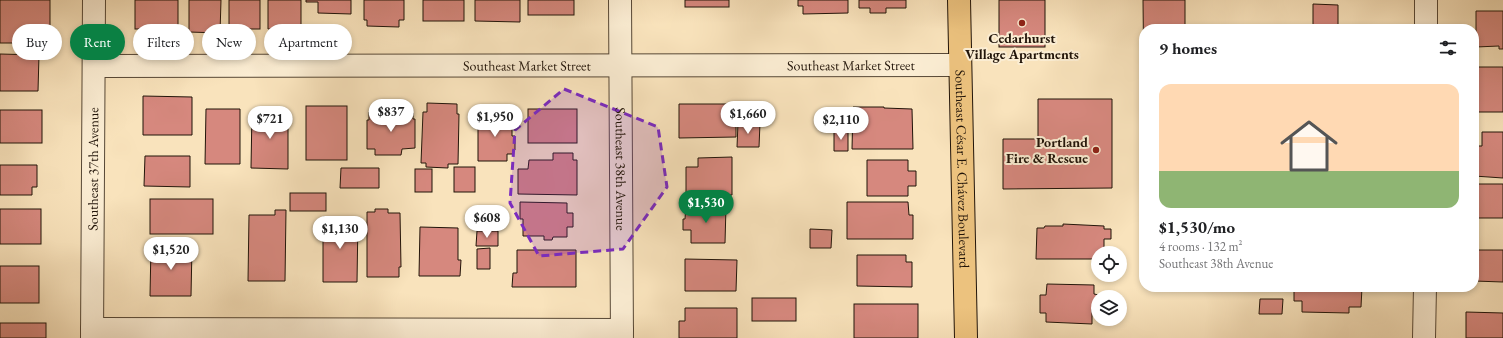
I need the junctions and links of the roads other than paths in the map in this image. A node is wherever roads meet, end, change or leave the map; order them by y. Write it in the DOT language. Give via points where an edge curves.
graph roads {
  1 [pos="94,0"];
  2 [pos="620,0"];
  3 [pos="959,0"];
  4 [pos="1426,0"];
  5 [pos="1426,24"];
  6 [pos="620,65"];
  7 [pos="959,65"];
  8 [pos="94,66"];
  9 [pos="1425,292"];
  10 [pos="92,333"];
  11 [pos="622,334"];
  12 [pos="966,338"];
  13 [pos="1424,338"];
  1 -- 8 [label="street, Southeast 37th Avenue"];
  2 -- 6 [label="street, Southeast 38th Avenue"];
  3 -- 7 [label="main road, Southeast César E. Chávez Boulevard"];
  4 -- 5 [label="street"];
  6 -- 7 [label="street, Southeast Market Street"];
  6 -- 8 [label="street, Southeast Market Street"];
  6 -- 11 [label="street, Southeast 38th Avenue"];
  7 -- 12 [label="main road, Southeast César E. Chávez Boulevard"];
  8 -- 10 [label="street, Southeast 37th Avenue"];
  9 -- 13 [label="street"];
  10 -- 11 [label="street"];
}
